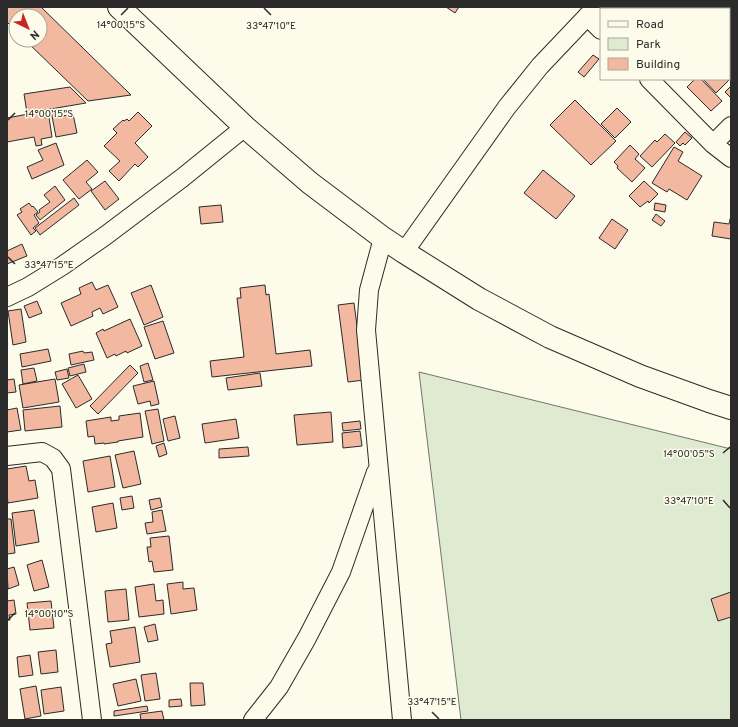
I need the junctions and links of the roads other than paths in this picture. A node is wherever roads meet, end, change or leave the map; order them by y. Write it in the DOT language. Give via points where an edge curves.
graph roads {
  1 [pos="119,7"];
  2 [pos="592,12"];
  3 [pos="600,28"];
  4 [pos="650,80"];
  5 [pos="731,126"];
  6 [pos="245,127"];
  7 [pos="713,144"];
  8 [pos="731,158"];
  9 [pos="383,238"];
  10 [pos="404,252"];
  11 [pos="7,297"];
  12 [pos="731,408"];
  13 [pos="7,456"];
  14 [pos="378,466"];
  15 [pos="92,720"];
  16 [pos="253,720"];
  17 [pos="402,720"];
  1 -- 6 [label="highway"];
  2 -- 3 [label="street"];
  2 -- 10 [label="street" via="540,66 507,108"];
  4 -- 7 [label="street"];
  5 -- 7 [label="street"];
  6 -- 9 [label="highway" via="310,183"];
  6 -- 11 [label="street" via="182,178 81,253 28,287"];
  7 -- 8 [label="street"];
  9 -- 10 [label="highway"];
  9 -- 14 [label="street" via="369,290 366,330"];
  10 -- 12 [label="highway" via="479,299 550,336 640,376"];
  13 -- 15 [label="street" via="42,452 53,458 61,469"];
  14 -- 16 [label="street" via="341,572 280,687"];
  14 -- 17 [label="street"];
}
